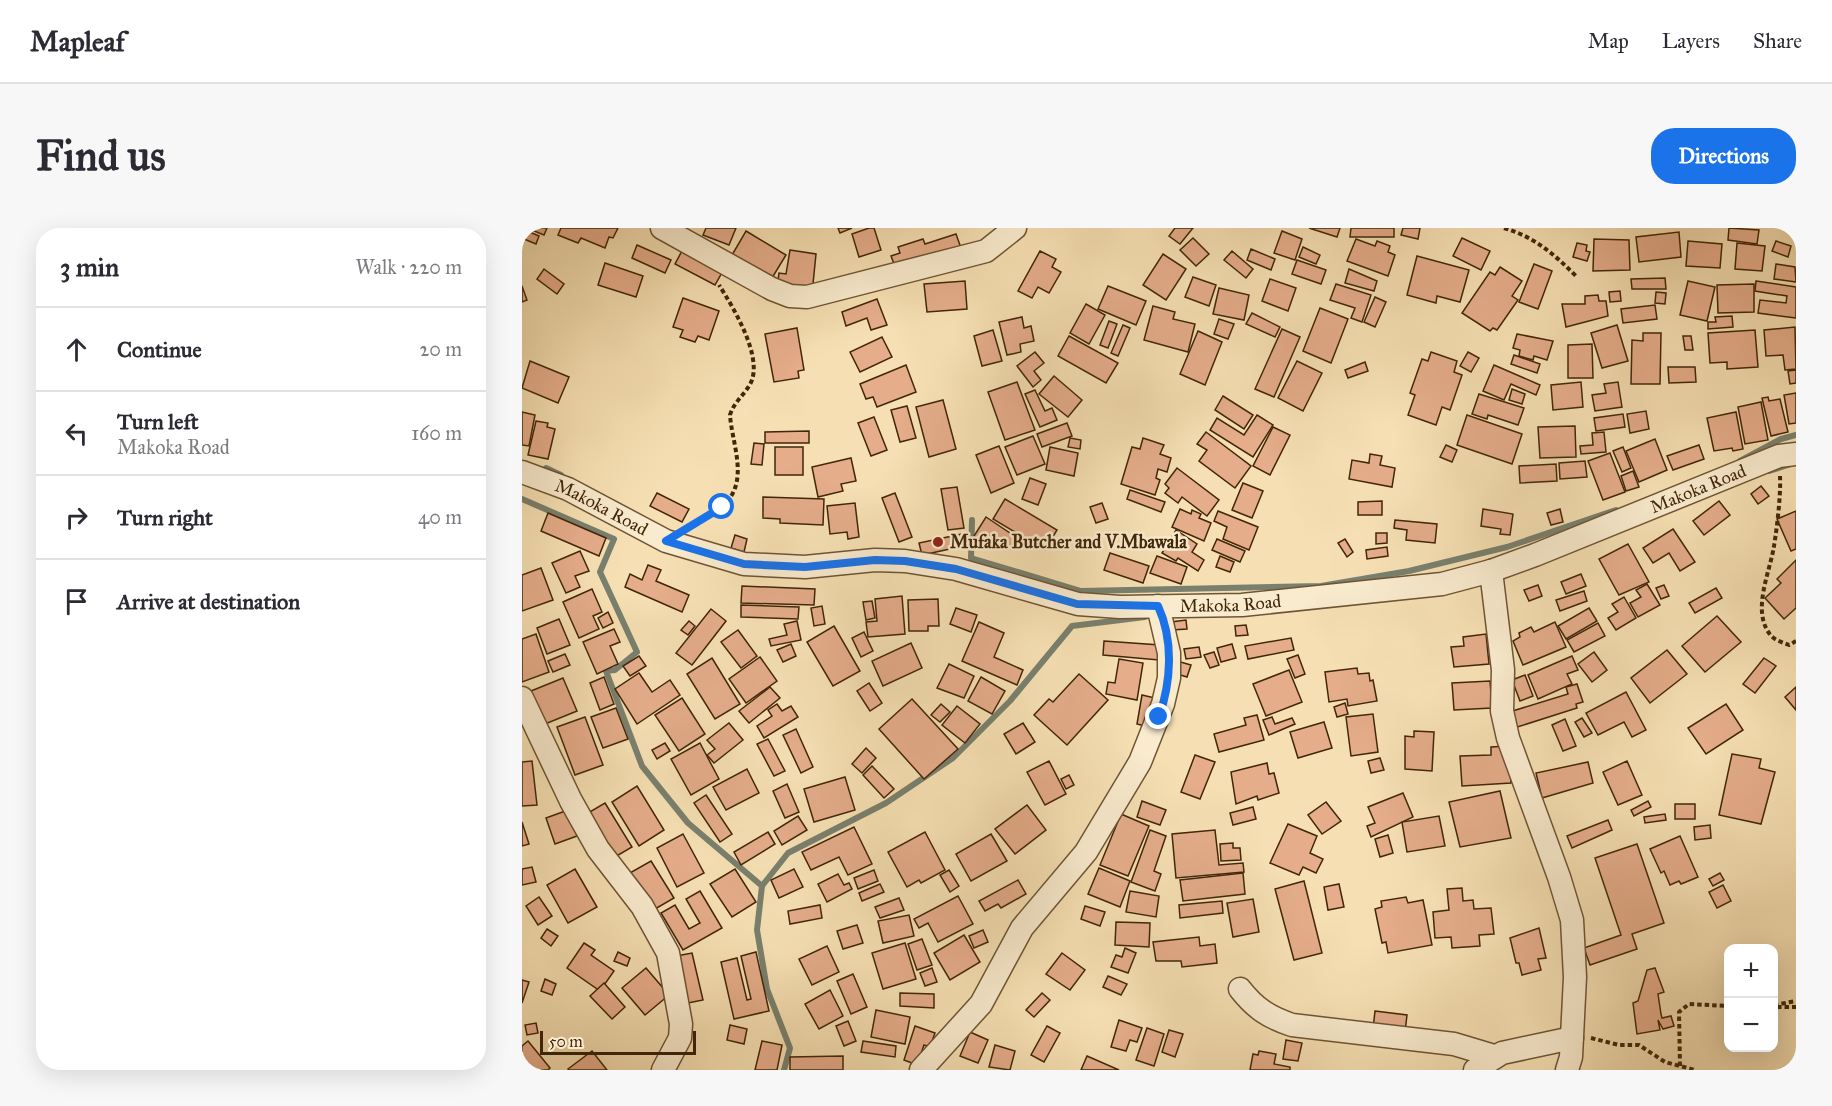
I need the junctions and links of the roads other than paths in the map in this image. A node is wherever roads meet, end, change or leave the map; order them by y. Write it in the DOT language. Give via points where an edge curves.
graph roads {
  1 [pos="662,228"];
  2 [pos="1015,228"];
  3 [pos="1788,455"];
  4 [pos="522,472"];
  5 [pos="1491,571"];
  6 [pos="1158,606"];
  7 [pos="522,698"];
  8 [pos="1240,989"];
  9 [pos="1572,1038"];
  10 [pos="1494,1056"];
  11 [pos="663,1070"];
  12 [pos="921,1070"];
  13 [pos="1475,1070"];
  14 [pos="1567,1070"];
  1 -- 2 [label="street" via="772,290 807,297 986,251"];
  3 -- 5 [label="street, Makoka Road"];
  4 -- 6 [label="street, Makoka Road" via="568,489 666,541 744,564 805,567 905,561 956,569 1077,604"];
  5 -- 6 [label="street, Makoka Road" via="1442,584 1297,601"];
  5 -- 9 [label="street" via="1503,670 1502,711 1508,738 1572,920"];
  6 -- 12 [label="street" via="1169,653 1169,678 1140,762 1086,852 1022,928 981,1004"];
  7 -- 11 [label="street" via="598,849 642,906 669,953 681,1024 680,1038"];
  8 -- 10 [label="street" via="1254,1007 1292,1025 1455,1044"];
  9 -- 10 [label="street"];
  9 -- 14 [label="street"];
  10 -- 13 [label="street"];
}
